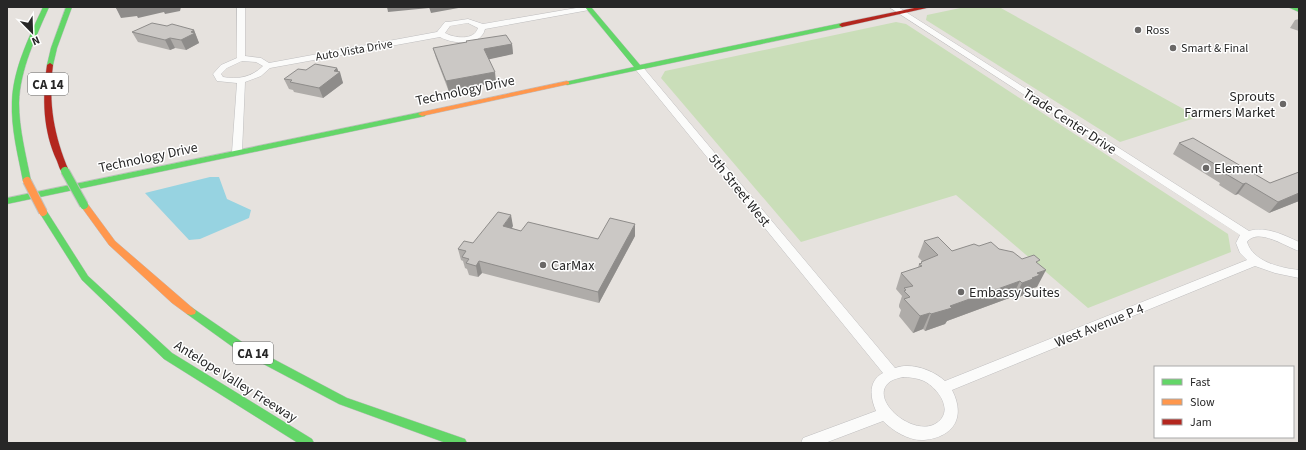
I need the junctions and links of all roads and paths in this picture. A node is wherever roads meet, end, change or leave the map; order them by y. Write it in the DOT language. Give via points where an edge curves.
graph roads {
  1 [pos="46,7"];
  2 [pos="69,7"];
  3 [pos="241,7"];
  4 [pos="588,7"];
  5 [pos="893,7"];
  6 [pos="928,7"];
  7 [pos="1292,7"];
  8 [pos="1299,10"];
  9 [pos="902,12"];
  10 [pos="482,27"];
  11 [pos="441,34"];
  12 [pos="241,59"];
  13 [pos="266,66"];
  14 [pos="639,68"];
  15 [pos="241,80"];
  16 [pos="237,152"];
  17 [pos="7,201"];
  18 [pos="1248,235"];
  19 [pos="1299,247"];
  20 [pos="1255,261"];
  21 [pos="1299,274"];
  22 [pos="891,373"];
  23 [pos="943,388"];
  24 [pos="884,414"];
  25 [pos="308,443"];
  26 [pos="461,443"];
  27 [pos="808,443"];
  1 -- 25 [label="main road, Antelope Valley Freeway / CA 14, bridge" via="30,45 18,87 16,114 26,181 43,212 85,278 168,356"];
  2 -- 26 [label="main road, CA 14, bridge" via="52,54 47,86 52,138 60,163 84,205 112,243 176,300 241,347 343,402"];
  3 -- 12 [label="street"];
  4 -- 10 [label="street, Auto Vista Drive"];
  4 -- 14 [label="main road, 5th Street West"];
  5 -- 9 [label="street, Trade Center Drive"];
  6 -- 9 [label="main road, Technology Drive"];
  7 -- 8 [label="main road"];
  9 -- 14 [label="main road, Technology Drive"];
  9 -- 18 [label="street, Trade Center Drive"];
  10 -- 11 [label="street, Auto Vista Drive" via="468,21 458,22 445,27"];
  10 -- 11 [label="street, Auto Vista Drive" via="480,34 466,40 450,40"];
  11 -- 13 [label="street, Auto Vista Drive"];
  12 -- 13 [label="street" via="259,60"];
  12 -- 15 [label="street" via="225,66 217,74 220,80"];
  13 -- 15 [label="street" via="255,76"];
  14 -- 16 [label="main road, Technology Drive"];
  14 -- 22 [label="street, 5th Street West"];
  15 -- 16 [label="street"];
  16 -- 17 [label="main road, Technology Drive"];
  18 -- 19 [label="street" via="1266,234"];
  18 -- 20 [label="street" via="1243,238 1242,244"];
  20 -- 21 [label="street" via="1279,272"];
  20 -- 23 [label="street, West Avenue P 4"];
  22 -- 23 [label="street" via="915,372 927,376"];
  22 -- 24 [label="street" via="878,384 876,394"];
  23 -- 24 [label="street" via="952,408 951,418 945,426 935,431 920,433 907,430"];
  24 -- 27 [label="street"];
}
